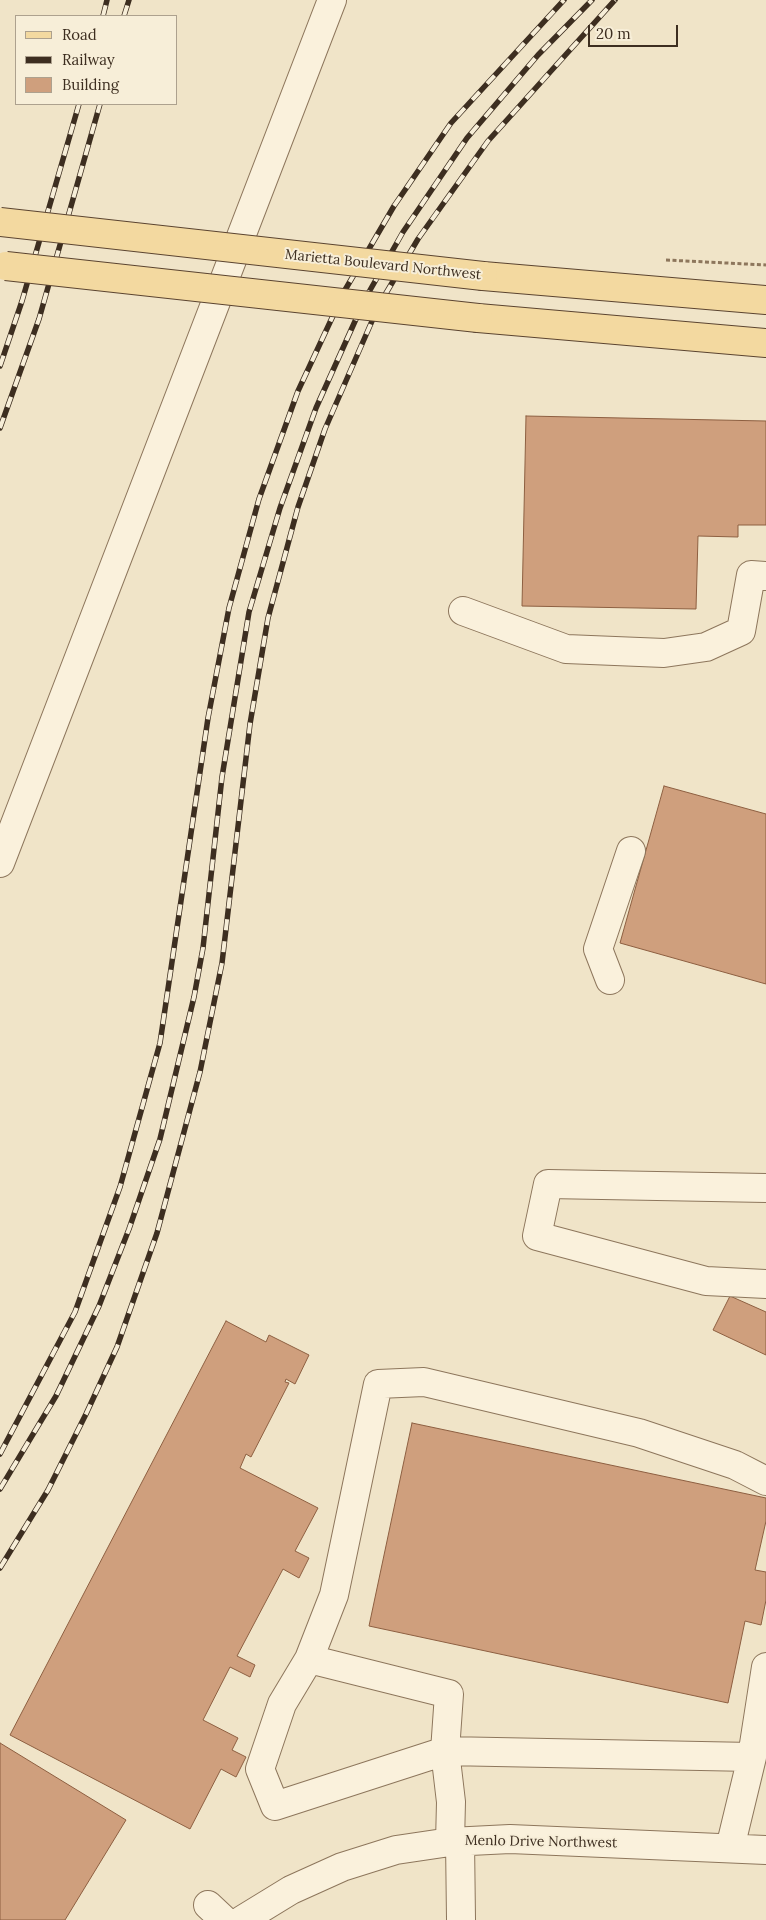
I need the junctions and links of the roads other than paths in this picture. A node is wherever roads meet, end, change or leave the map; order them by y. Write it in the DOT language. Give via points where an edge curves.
graph roads {
  1 [pos="332,0"];
  2 [pos="0,222"];
  3 [pos="0,265"];
  4 [pos="766,300"];
  5 [pos="766,343"];
  6 [pos="766,576"];
  7 [pos="463,611"];
  8 [pos="631,851"];
  9 [pos="0,863"];
  10 [pos="610,980"];
  11 [pos="766,1188"];
  12 [pos="766,1284"];
  13 [pos="766,1481"];
  14 [pos="309,1659"];
  15 [pos="766,1667"];
  16 [pos="444,1751"];
  17 [pos="752,1757"];
  18 [pos="455,1841"];
  19 [pos="730,1848"];
  20 [pos="766,1850"];
  21 [pos="461,1919"];
  22 [pos="242,1920"];
  1 -- 9 [label="street"];
  2 -- 4 [label="main road, Marietta Boulevard Northwest, bridge" via="484,276"];
  3 -- 5 [label="main road, bridge" via="478,318"];
  6 -- 7 [label="street" via="751,575 740,631 706,647 664,653 566,649"];
  8 -- 10 [label="street" via="598,950"];
  11 -- 12 [label="street" via="548,1184 537,1236 706,1281"];
  13 -- 14 [label="street" via="735,1466 639,1433 424,1382 378,1384 334,1595"];
  14 -- 16 [label="street" via="449,1694"];
  14 -- 16 [label="street" via="282,1704 260,1769 275,1806"];
  15 -- 17 [label="street"];
  16 -- 17 [label="street"];
  16 -- 18 [label="street"];
  17 -- 19 [label="street"];
  18 -- 19 [label="street, Menlo Drive Northwest" via="510,1839"];
  18 -- 21 [label="street"];
  18 -- 22 [label="street, Menlo Drive Northwest" via="396,1850 342,1867 291,1890"];
  19 -- 20 [label="street, Menlo Drive Northwest"];
}
